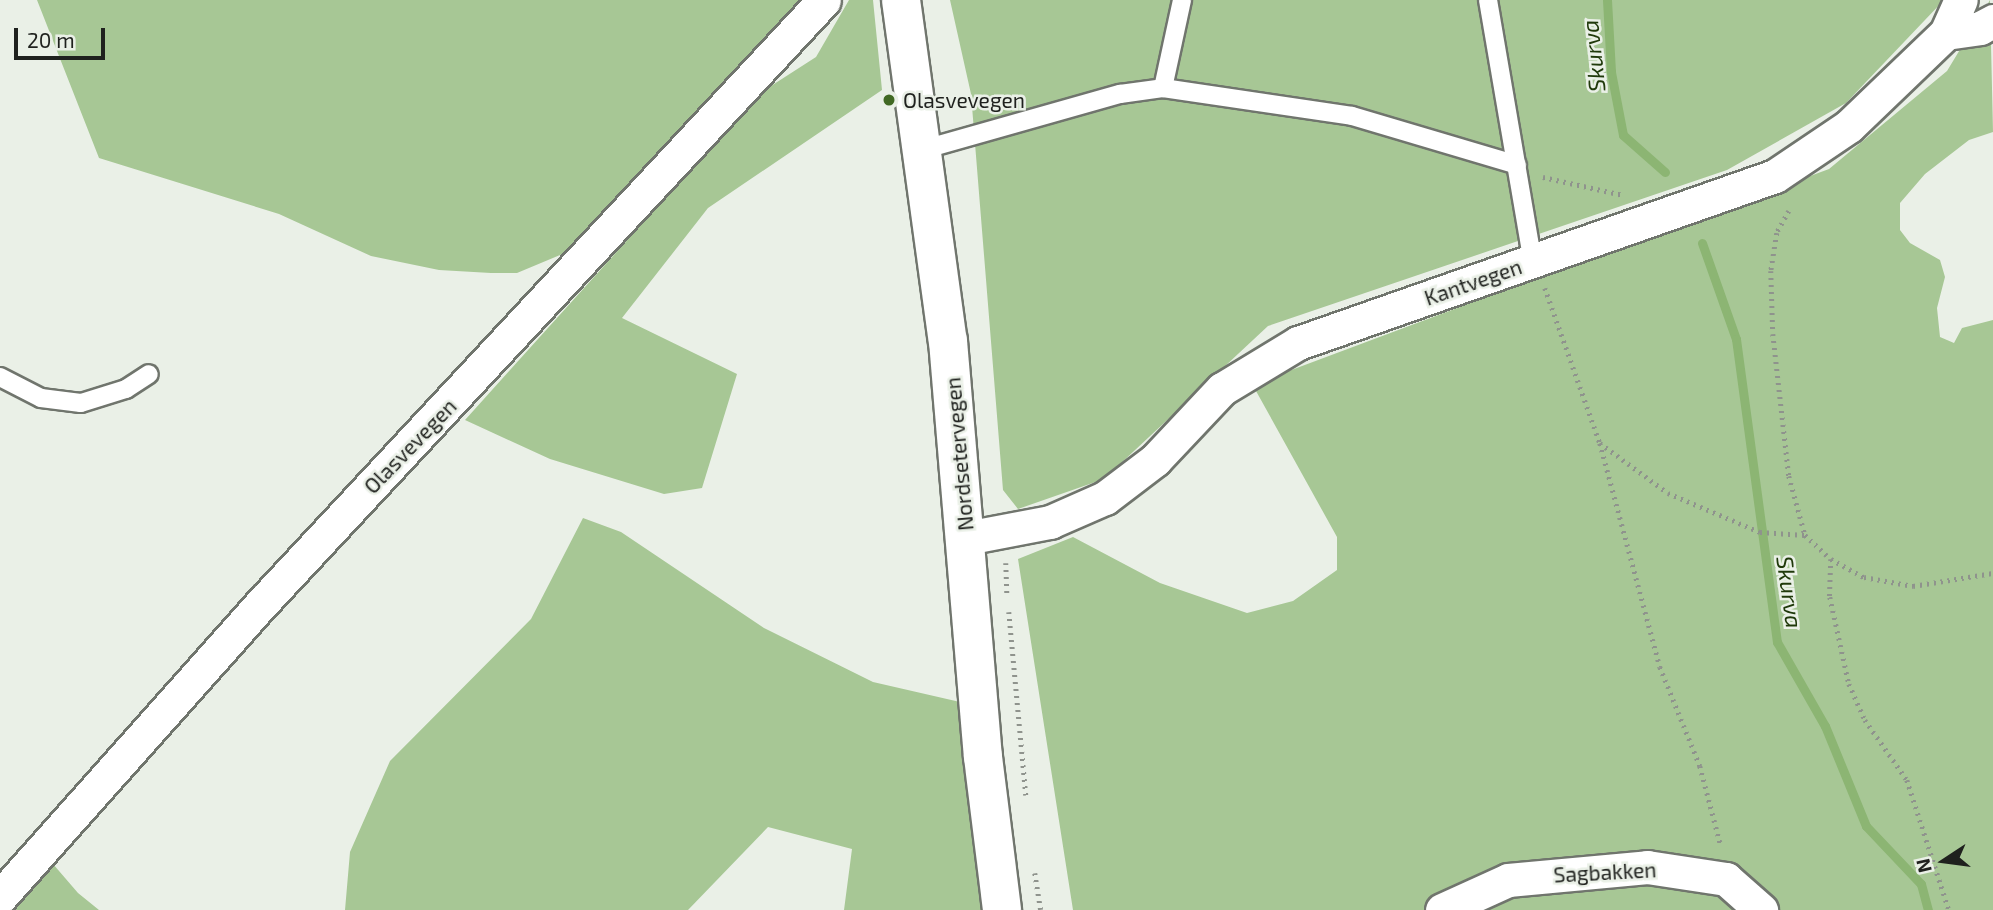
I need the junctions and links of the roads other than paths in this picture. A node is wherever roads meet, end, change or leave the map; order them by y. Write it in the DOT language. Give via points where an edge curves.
graph roads {
  1 [pos="824,0"];
  2 [pos="901,0"];
  3 [pos="1182,0"];
  4 [pos="1488,0"];
  5 [pos="1961,0"];
  6 [pos="1993,21"];
  7 [pos="1946,33"];
  8 [pos="1163,88"];
  9 [pos="925,149"];
  10 [pos="1517,165"];
  11 [pos="1533,262"];
  12 [pos="149,374"];
  13 [pos="0,377"];
  14 [pos="967,538"];
  15 [pos="0,897"];
  16 [pos="1002,910"];
  17 [pos="1441,910"];
  18 [pos="1761,910"];
  1 -- 15 [label="street, Olasvevegen" via="264,601"];
  2 -- 9 [label="main road, Nordsetervegen"];
  3 -- 8 [label="lane"];
  4 -- 10 [label="lane"];
  5 -- 7 [label="street, Kantvegen"];
  6 -- 7 [label="street" via="1980,29"];
  7 -- 11 [label="street, Kantvegen" via="1849,126 1775,176"];
  8 -- 9 [label="lane" via="1107,97"];
  8 -- 10 [label="lane" via="1352,116"];
  9 -- 14 [label="main road, Nordsetervegen"];
  10 -- 11 [label="lane"];
  11 -- 14 [label="street, Kantvegen" via="1298,342 1222,389 1155,460 1105,498 1050,522"];
  12 -- 13 [label="lane" via="81,403 41,398"];
  14 -- 16 [label="main road, Nordsetervegen" via="983,757"];
  17 -- 18 [label="street, Sagbakken" via="1508,880 1647,867 1726,879"];
}
